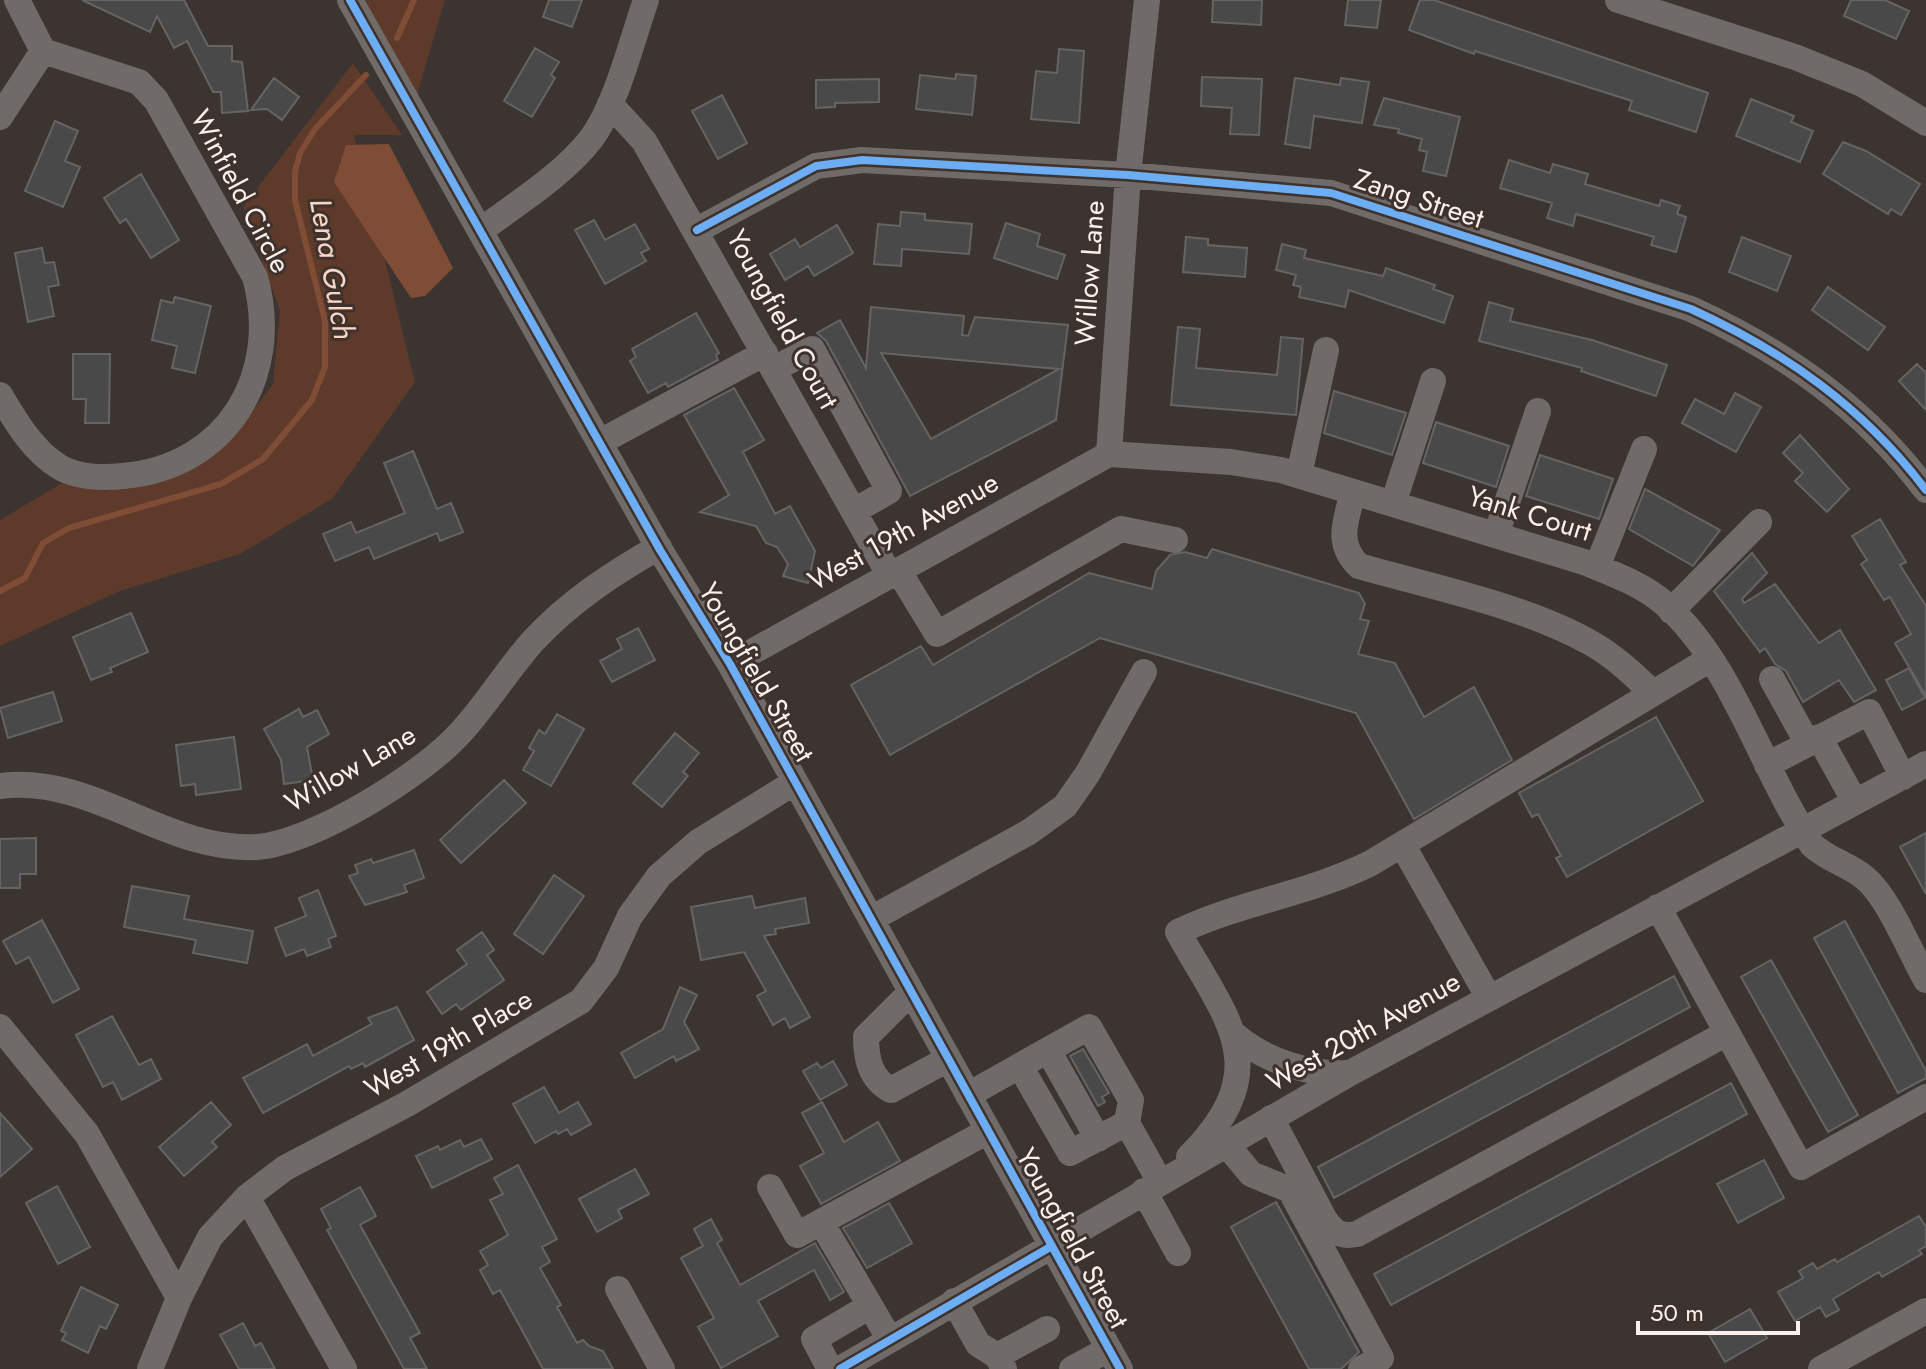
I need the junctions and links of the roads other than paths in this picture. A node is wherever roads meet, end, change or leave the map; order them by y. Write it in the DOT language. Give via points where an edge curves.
graph roads {
  1 [pos="17,0"];
  2 [pos="350,0"];
  3 [pos="646,0"];
  4 [pos="1147,0"];
  5 [pos="1618,0"];
  6 [pos="43,51"];
  7 [pos="610,104"];
  8 [pos="0,117"];
  9 [pos="1926,123"];
  10 [pos="1128,175"];
  11 [pos="697,230"];
  12 [pos="480,231"];
  13 [pos="1326,350"];
  14 [pos="770,361"];
  15 [pos="1433,381"];
  16 [pos="0,395"];
  17 [pos="1538,411"];
  18 [pos="600,442"];
  19 [pos="1644,449"];
  20 [pos="1109,454"];
  21 [pos="1299,475"];
  22 [pos="1926,490"];
  23 [pos="1353,492"];
  24 [pos="1393,504"];
  25 [pos="854,511"];
  26 [pos="1759,522"];
  27 [pos="1496,535"];
  28 [pos="1175,540"];
  29 [pos="659,547"];
  30 [pos="1597,567"];
  31 [pos="894,572"];
  32 [pos="1671,611"];
  33 [pos="1710,659"];
  34 [pos="730,664"];
  35 [pos="1144,672"];
  36 [pos="1772,679"];
  37 [pos="1653,693"];
  38 [pos="1814,741"];
  39 [pos="1767,765"];
  40 [pos="1914,770"];
  41 [pos="795,782"];
  42 [pos="0,786"];
  43 [pos="1855,802"];
  44 [pos="1802,830"];
  45 [pos="1403,846"];
  46 [pos="1658,907"];
  47 [pos="871,919"];
  48 [pos="1926,980"];
  49 [pos="911,992"];
  50 [pos="1489,998"];
  51 [pos="0,1027"];
  52 [pos="1727,1033"];
  53 [pos="1236,1036"];
  54 [pos="1035,1057"];
  55 [pos="948,1059"];
  56 [pos="1350,1073"];
  57 [pos="968,1095"];
  58 [pos="1926,1097"];
  59 [pos="1271,1118"];
  60 [pos="1127,1123"];
  61 [pos="988,1131"];
  62 [pos="1226,1144"];
  63 [pos="1158,1183"];
  64 [pos="770,1187"];
  65 [pos="247,1197"];
  66 [pos="821,1222"];
  67 [pos="1052,1246"];
  68 [pos="1178,1253"];
  69 [pos="618,1289"];
  70 [pos="179,1298"];
  71 [pos="954,1301"];
  72 [pos="870,1306"];
  73 [pos="1926,1311"];
  74 [pos="1047,1329"];
  75 [pos="889,1338"];
  76 [pos="1114,1359"];
  77 [pos="1000,1363"];
  78 [pos="150,1369"];
  79 [pos="344,1369"];
  80 [pos="662,1369"];
  81 [pos="830,1369"];
  82 [pos="840,1369"];
  83 [pos="1072,1369"];
  84 [pos="1361,1369"];
  85 [pos="1821,1369"];
  1 -- 6 [label="street"];
  2 -- 12 [label="street, Youngfield Street"];
  3 -- 7 [label="street"];
  4 -- 10 [label="street, Willow Lane"];
  5 -- 9 [label="street" via="1795,57 1862,84"];
  6 -- 8 [label="street"];
  6 -- 16 [label="street, Winfield Circle" via="139,82 156,100 255,277 264,341 258,372 240,407 200,449 170,466 138,475 80,475 58,466 17,424"];
  7 -- 11 [label="street, Youngfield Court" via="644,141"];
  7 -- 12 [label="street" via="591,139"];
  10 -- 11 [label="street, Zang Street" via="862,160 816,166"];
  10 -- 20 [label="street, Willow Lane"];
  10 -- 22 [label="street, Zang Street" via="1331,193 1691,309 1776,351 1847,403"];
  11 -- 14 [label="street, Youngfield Court"];
  12 -- 18 [label="street, Youngfield Street"];
  13 -- 21 [label="street"];
  14 -- 18 [label="street"];
  14 -- 25 [label="street, Youngfield Court"];
  14 -- 25 [label="street" via="812,349 889,491"];
  15 -- 24 [label="street"];
  17 -- 27 [label="street"];
  18 -- 29 [label="street, Youngfield Street"];
  19 -- 30 [label="street"];
  20 -- 21 [label="street, Yank Court" via="1231,462"];
  20 -- 31 [label="street, West 19th Avenue"];
  21 -- 23 [label="street, Yank Court"];
  23 -- 24 [label="street, Yank Court"];
  23 -- 37 [label="street" via="1344,548 1359,566 1575,634 1615,658"];
  24 -- 27 [label="street, Yank Court"];
  25 -- 31 [label="street, Youngfield Court"];
  26 -- 32 [label="street"];
  27 -- 30 [label="street, Yank Court"];
  28 -- 31 [label="street, Youngfield Court" via="1121,529 937,634"];
  29 -- 34 [label="street, Youngfield Street"];
  29 -- 42 [label="street, Willow Lane" via="618,570 557,618 429,763 297,838 260,847 207,842 74,791 26,783"];
  30 -- 32 [label="street, Yank Court" via="1628,580"];
  31 -- 34 [label="street, West 19th Avenue"];
  32 -- 33 [label="street, Yank Court"];
  33 -- 37 [label="street"];
  33 -- 39 [label="street, Yank Court"];
  34 -- 41 [label="street, Youngfield Street"];
  35 -- 47 [label="street" via="1065,806"];
  36 -- 38 [label="street"];
  37 -- 45 [label="street"];
  38 -- 39 [label="street"];
  38 -- 40 [label="street" via="1869,712"];
  38 -- 43 [label="street"];
  39 -- 44 [label="street, Yank Court"];
  40 -- 43 [label="street, West 20th Avenue"];
  41 -- 47 [label="street, Youngfield Street"];
  41 -- 65 [label="street, West 19th Place" via="698,842 659,876 581,1001 407,1104 285,1168"];
  43 -- 44 [label="street, West 20th Avenue"];
  44 -- 46 [label="street, West 20th Avenue"];
  44 -- 48 [label="street, Yank Court" via="1819,851 1877,891"];
  45 -- 50 [label="street"];
  45 -- 53 [label="street" via="1340,879 1224,912 1178,932"];
  46 -- 50 [label="street, West 20th Avenue"];
  46 -- 52 [label="street"];
  47 -- 49 [label="street, Youngfield Street"];
  49 -- 55 [label="street, Youngfield Street"];
  49 -- 55 [label="street" via="866,1037 866,1060 881,1085 891,1090"];
  50 -- 56 [label="street, West 20th Avenue"];
  51 -- 70 [label="street" via="87,1134"];
  52 -- 58 [label="street" via="1801,1167"];
  52 -- 59 [label="street" via="1357,1234 1337,1234 1330,1227"];
  53 -- 56 [label="street" via="1285,1063 1316,1072"];
  53 -- 63 [label="street" via="1238,1070 1226,1109 1212,1132"];
  54 -- 57 [label="street"];
  54 -- 60 [label="street" via="1070,1153"];
  54 -- 60 [label="street" via="1089,1027 1131,1100"];
  55 -- 57 [label="street, Youngfield Street"];
  56 -- 59 [label="street, West 20th Avenue"];
  57 -- 61 [label="street, Youngfield Street"];
  59 -- 62 [label="street, West 20th Avenue"];
  60 -- 63 [label="street"];
  61 -- 66 [label="street"];
  61 -- 67 [label="street, Youngfield Street"];
  62 -- 63 [label="street, West 20th Avenue"];
  62 -- 84 [label="street" via="1251,1174 1290,1190 1381,1358"];
  63 -- 67 [label="street, West 20th Avenue"];
  63 -- 68 [label="street"];
  64 -- 66 [label="street" via="797,1235"];
  65 -- 70 [label="street, West 19th Place" via="210,1237"];
  65 -- 79 [label="street"];
  66 -- 72 [label="street"];
  67 -- 71 [label="street, West 20th Avenue"];
  67 -- 76 [label="street, Youngfield Street"];
  69 -- 80 [label="street"];
  70 -- 78 [label="street, West 19th Place"];
  71 -- 75 [label="street, West 20th Avenue"];
  71 -- 77 [label="street" via="978,1344"];
  72 -- 75 [label="street"];
  72 -- 81 [label="street" via="814,1339"];
  73 -- 85 [label="street"];
  74 -- 77 [label="street"];
  75 -- 82 [label="street, West 20th Avenue"];
  76 -- 83 [label="street"];
}
